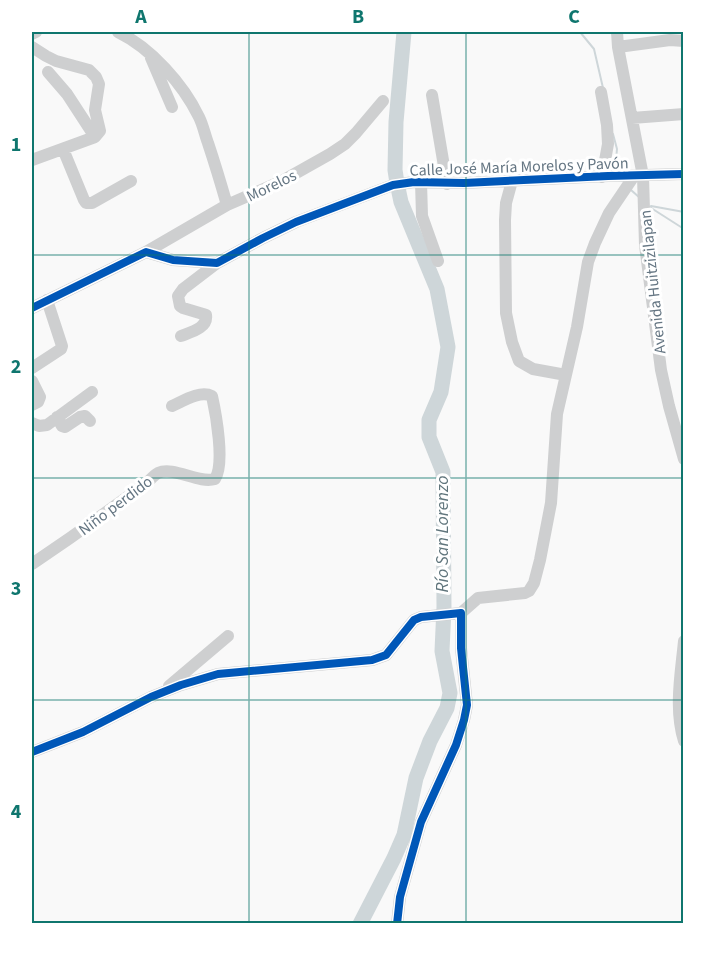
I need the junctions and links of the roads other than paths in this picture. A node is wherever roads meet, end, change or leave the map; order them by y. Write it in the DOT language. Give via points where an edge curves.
graph roads {
  1 [pos="118,32"];
  2 [pos="617,32"];
  3 [pos="684,41"];
  4 [pos="32,47"];
  5 [pos="618,47"];
  6 [pos="148,52"];
  7 [pos="48,72"];
  8 [pos="600,92"];
  9 [pos="432,95"];
  10 [pos="383,101"];
  11 [pos="172,107"];
  12 [pos="684,114"];
  13 [pos="632,118"];
  14 [pos="98,134"];
  15 [pos="63,149"];
  16 [pos="32,160"];
  17 [pos="684,174"];
  18 [pos="623,177"];
  19 [pos="131,181"];
  20 [pos="512,181"];
  21 [pos="417,182"];
  22 [pos="447,184"];
  23 [pos="227,205"];
  24 [pos="146,252"];
  25 [pos="438,261"];
  26 [pos="217,263"];
  27 [pos="47,300"];
  28 [pos="32,308"];
  29 [pos="181,336"];
  30 [pos="32,368"];
  31 [pos="566,375"];
  32 [pos="32,381"];
  33 [pos="92,392"];
  34 [pos="32,405"];
  35 [pos="172,406"];
  36 [pos="57,417"];
  37 [pos="90,421"];
  38 [pos="32,423"];
  39 [pos="684,459"];
  40 [pos="32,564"];
  41 [pos="452,614"];
  42 [pos="228,636"];
  43 [pos="684,641"];
  44 [pos="161,693"];
  45 [pos="684,741"];
  46 [pos="32,752"];
  47 [pos="397,924"];
  1 -- 6 [label="street"];
  2 -- 5 [label="street, Avenida Huitzizilapan"];
  3 -- 5 [label="street"];
  4 -- 14 [label="street" via="56,61 89,70 96,77"];
  5 -- 13 [label="street, Avenida Huitzizilapan"];
  6 -- 11 [label="street"];
  6 -- 23 [label="street" via="169,72 199,118"];
  7 -- 14 [label="street"];
  8 -- 18 [label="street" via="608,144"];
  9 -- 22 [label="street"];
  10 -- 23 [label="street, Morelos" via="345,144 330,154 282,182"];
  12 -- 13 [label="street"];
  13 -- 18 [label="street, Avenida Huitzizilapan"];
  14 -- 15 [label="street"];
  15 -- 16 [label="street"];
  15 -- 19 [label="street" via="86,203 92,204"];
  17 -- 18 [label="street"];
  18 -- 20 [label="street, Calle José María Morelos y Pavón"];
  18 -- 31 [label="street" via="622,193 588,262"];
  18 -- 39 [label="street, Avenida Huitzizilapan" via="644,194 645,244 662,370"];
  20 -- 22 [label="street, Calle José María Morelos y Pavón"];
  20 -- 31 [label="street" via="505,220 506,313 512,342 519,361 533,369"];
  21 -- 22 [label="street, Calle José María Morelos y Pavón"];
  21 -- 25 [label="street" via="422,216"];
  21 -- 26 [label="street, Calle José María Morelos y Pavón" via="393,185 296,222"];
  23 -- 24 [label="street, Morelos"];
  24 -- 26 [label="street" via="172,260"];
  24 -- 27 [label="street"];
  26 -- 29 [label="street, Calle José María Morelos y Pavón" via="178,296 183,308 206,315 207,319 202,326"];
  27 -- 28 [label="street"];
  27 -- 30 [label="street" via="62,346"];
  31 -- 41 [label="street" via="557,414 551,503 534,583 525,593 478,598"];
  32 -- 34 [label="street" via="40,397"];
  33 -- 36 [label="street"];
  35 -- 40 [label="street, Niño perdido" via="200,394 212,396 219,472 215,479 157,474"];
  36 -- 37 [label="street" via="66,427 80,417"];
  36 -- 38 [label="street" via="39,426"];
  41 -- 44 [label="street" via="414,620 386,655 372,660 218,674"];
  41 -- 47 [label="street" via="461,648 467,705 456,745 421,822 400,897"];
  42 -- 44 [label="street"];
  43 -- 45 [label="street" via="678,700"];
  44 -- 46 [label="street" via="83,732"];
}
